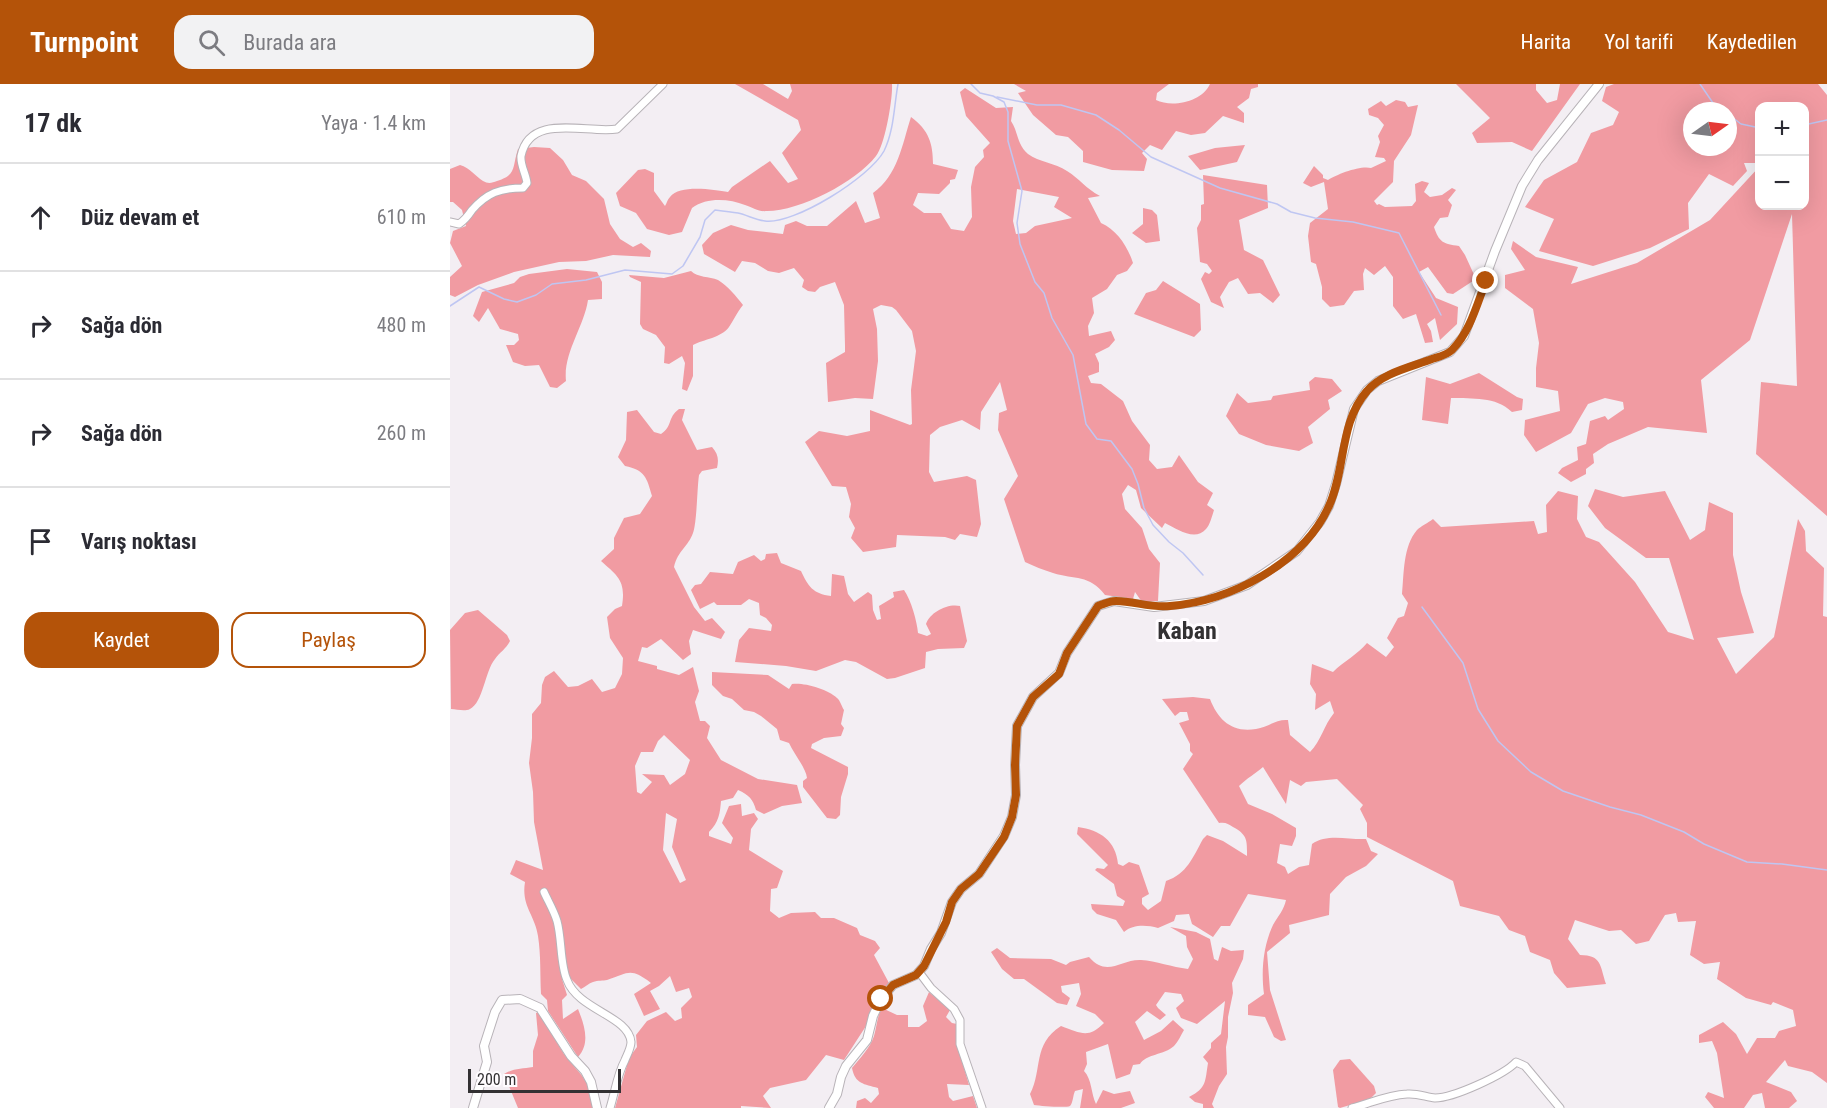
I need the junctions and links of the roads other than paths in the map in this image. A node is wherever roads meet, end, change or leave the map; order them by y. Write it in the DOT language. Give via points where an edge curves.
graph roads {
  1 [pos="663,84"];
  2 [pos="1599,84"];
  3 [pos="450,222"];
  4 [pos="544,892"];
  5 [pos="919,972"];
  6 [pos="472,1108"];
  7 [pos="597,1108"];
  8 [pos="610,1108"];
  9 [pos="830,1108"];
  10 [pos="982,1108"];
  11 [pos="1352,1108"];
  12 [pos="1560,1108"];
  1 -- 3 [label="street" via="617,129 553,127 542,131 527,142 521,156 527,183 523,188 491,192 467,219 459,224"];
  2 -- 5 [label="main road" via="1522,186 1464,336 1450,352 1378,381 1354,409 1329,506 1297,551 1246,585 1204,602 1154,607 1114,601 1098,606 1067,653 1059,674 1033,697 1017,726 1012,817 1004,837 979,874 952,902 941,933"];
  4 -- 8 [label="street" via="557,921 566,980 579,998 617,1020 631,1042"];
  5 -- 9 [label="main road" via="893,985 881,999 867,1040 846,1066"];
  5 -- 10 [label="street" via="960,1020 960,1044"];
  6 -- 7 [label="main road" via="487,1062 484,1046 495,1012 502,1000 512,999 540,1008 585,1071"];
  11 -- 12 [label="street" via="1383,1097 1446,1096 1486,1082 1516,1062 1525,1066"];
}
